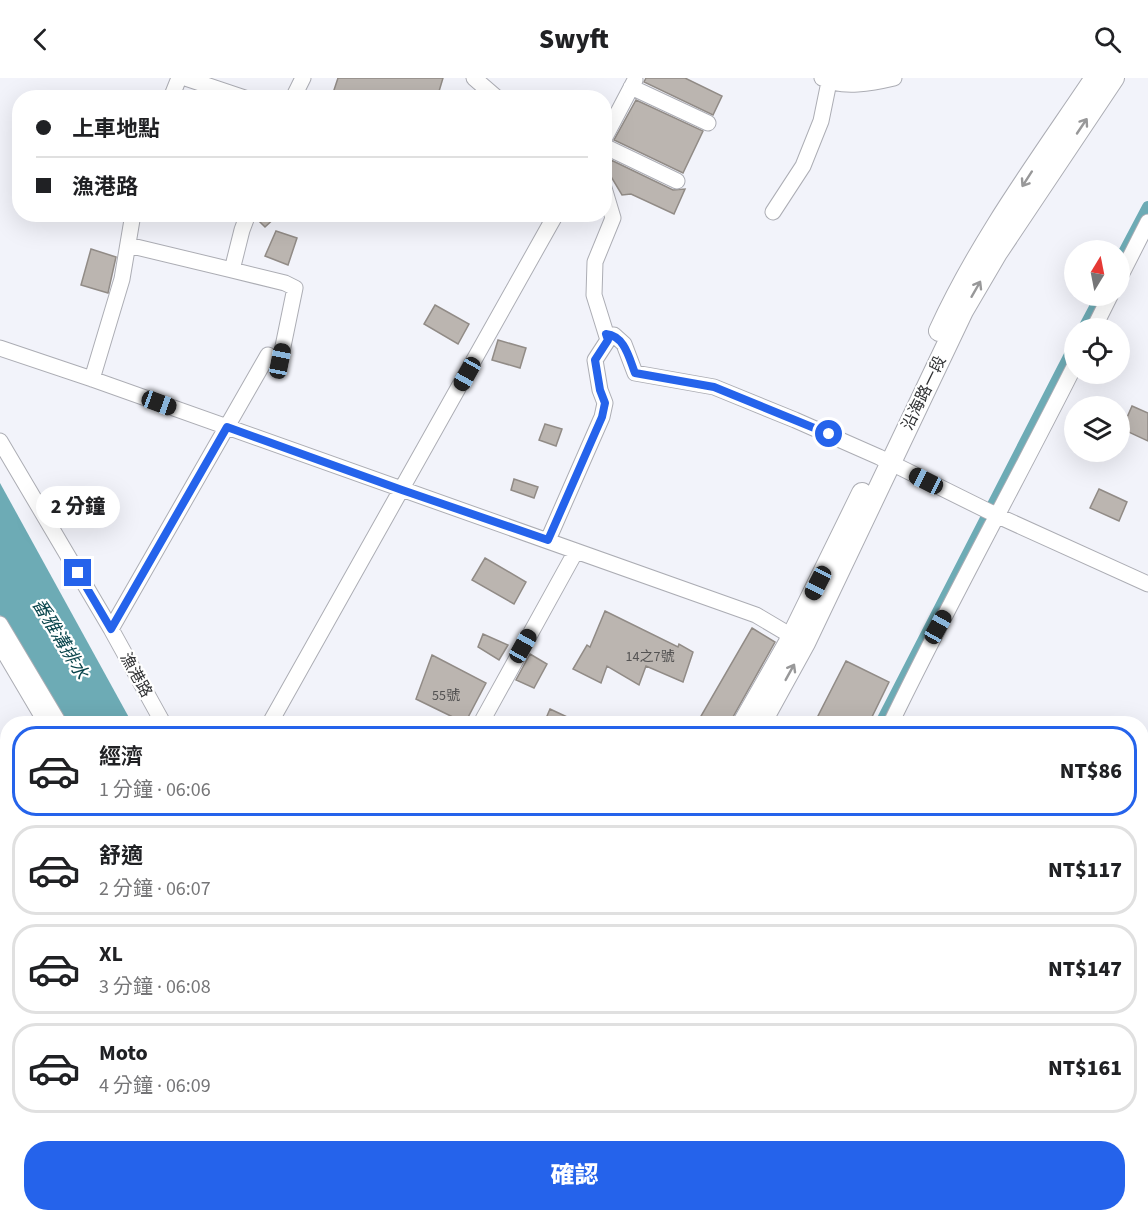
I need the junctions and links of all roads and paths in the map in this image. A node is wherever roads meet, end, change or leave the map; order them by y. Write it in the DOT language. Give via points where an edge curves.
graph roads {
  1 [pos="185,78"];
  2 [pos="474,78"];
  3 [pos="894,78"];
  4 [pos="1095,78"];
  5 [pos="1114,78"];
  6 [pos="826,80"];
  7 [pos="877,80"];
  8 [pos="634,83"];
  9 [pos="221,90"];
  10 [pos="488,90"];
  11 [pos="708,123"];
  12 [pos="612,124"];
  13 [pos="612,150"];
  14 [pos="677,181"];
  15 [pos="773,212"];
  16 [pos="132,222"];
  17 [pos="245,222"];
  18 [pos="552,222"];
  19 [pos="611,222"];
  20 [pos="1148,222"];
  21 [pos="128,245"];
  22 [pos="1130,257"];
  23 [pos="232,270"];
  24 [pos="606,334"];
  25 [pos="0,348"];
  26 [pos="92,379"];
  27 [pos="1065,384"];
  28 [pos="227,427"];
  29 [pos="0,441"];
  30 [pos="884,460"];
  31 [pos="402,490"];
  32 [pos="998,516"];
  33 [pos="548,540"];
  34 [pos="576,551"];
  35 [pos="1148,585"];
  36 [pos="0,624"];
  37 [pos="111,629"];
  38 [pos="798,640"];
  39 [pos="0,645"];
  40 [pos="42,716"];
  41 [pos="55,716"];
  42 [pos="159,716"];
  43 [pos="274,716"];
  44 [pos="485,716"];
  45 [pos="748,716"];
  46 [pos="764,716"];
  47 [pos="894,716"];
  1 -- 9 [label="street"];
  2 -- 10 [label="street"];
  3 -- 7 [label="street"];
  4 -- 30 [label="main road, 沿海路一段, one-way" via="1000,220 954,298"];
  30 -- 5 [label="main road, 沿海路一段, one-way" via="974,291"];
  6 -- 7 [label="street" via="847,84"];
  6 -- 15 [label="street" via="821,121 803,166"];
  8 -- 11 [label="street"];
  8 -- 12 [label="street"];
  13 -- 14 [label="street"];
  16 -- 21 [label="street"];
  17 -- 23 [label="street"];
  18 -- 31 [label="street"];
  19 -- 24 [label="street" via="595,262 594,295"];
  20 -- 22 [label="street"];
  21 -- 23 [label="street"];
  21 -- 26 [label="street" via="122,279"];
  23 -- 28 [label="street" via="295,288 280,361 268,356"];
  24 -- 30 [label="street" via="614,335 624,344 635,373 714,387"];
  24 -- 33 [label="street" via="608,340 595,360 605,403 602,417"];
  25 -- 26 [label="street"];
  26 -- 28 [label="street"];
  27 -- 32 [label="street"];
  28 -- 31 [label="street"];
  28 -- 37 [label="street"];
  29 -- 37 [label="street, 漁港路"];
  30 -- 32 [label="street"];
  30 -- 38 [label="main road, 沿海路一段"];
  31 -- 33 [label="street"];
  31 -- 43 [label="street"];
  32 -- 35 [label="street"];
  32 -- 47 [label="street"];
  33 -- 34 [label="street"];
  34 -- 38 [label="street" via="756,615"];
  34 -- 44 [label="street"];
  36 -- 41 [label="street"];
  37 -- 42 [label="street, 漁港路"];
  38 -- 45 [label="main road, 沿海路一段"];
  46 -- 38 [label="main road, 沿海路一段, one-way"];
  39 -- 40 [label="street"];
}
